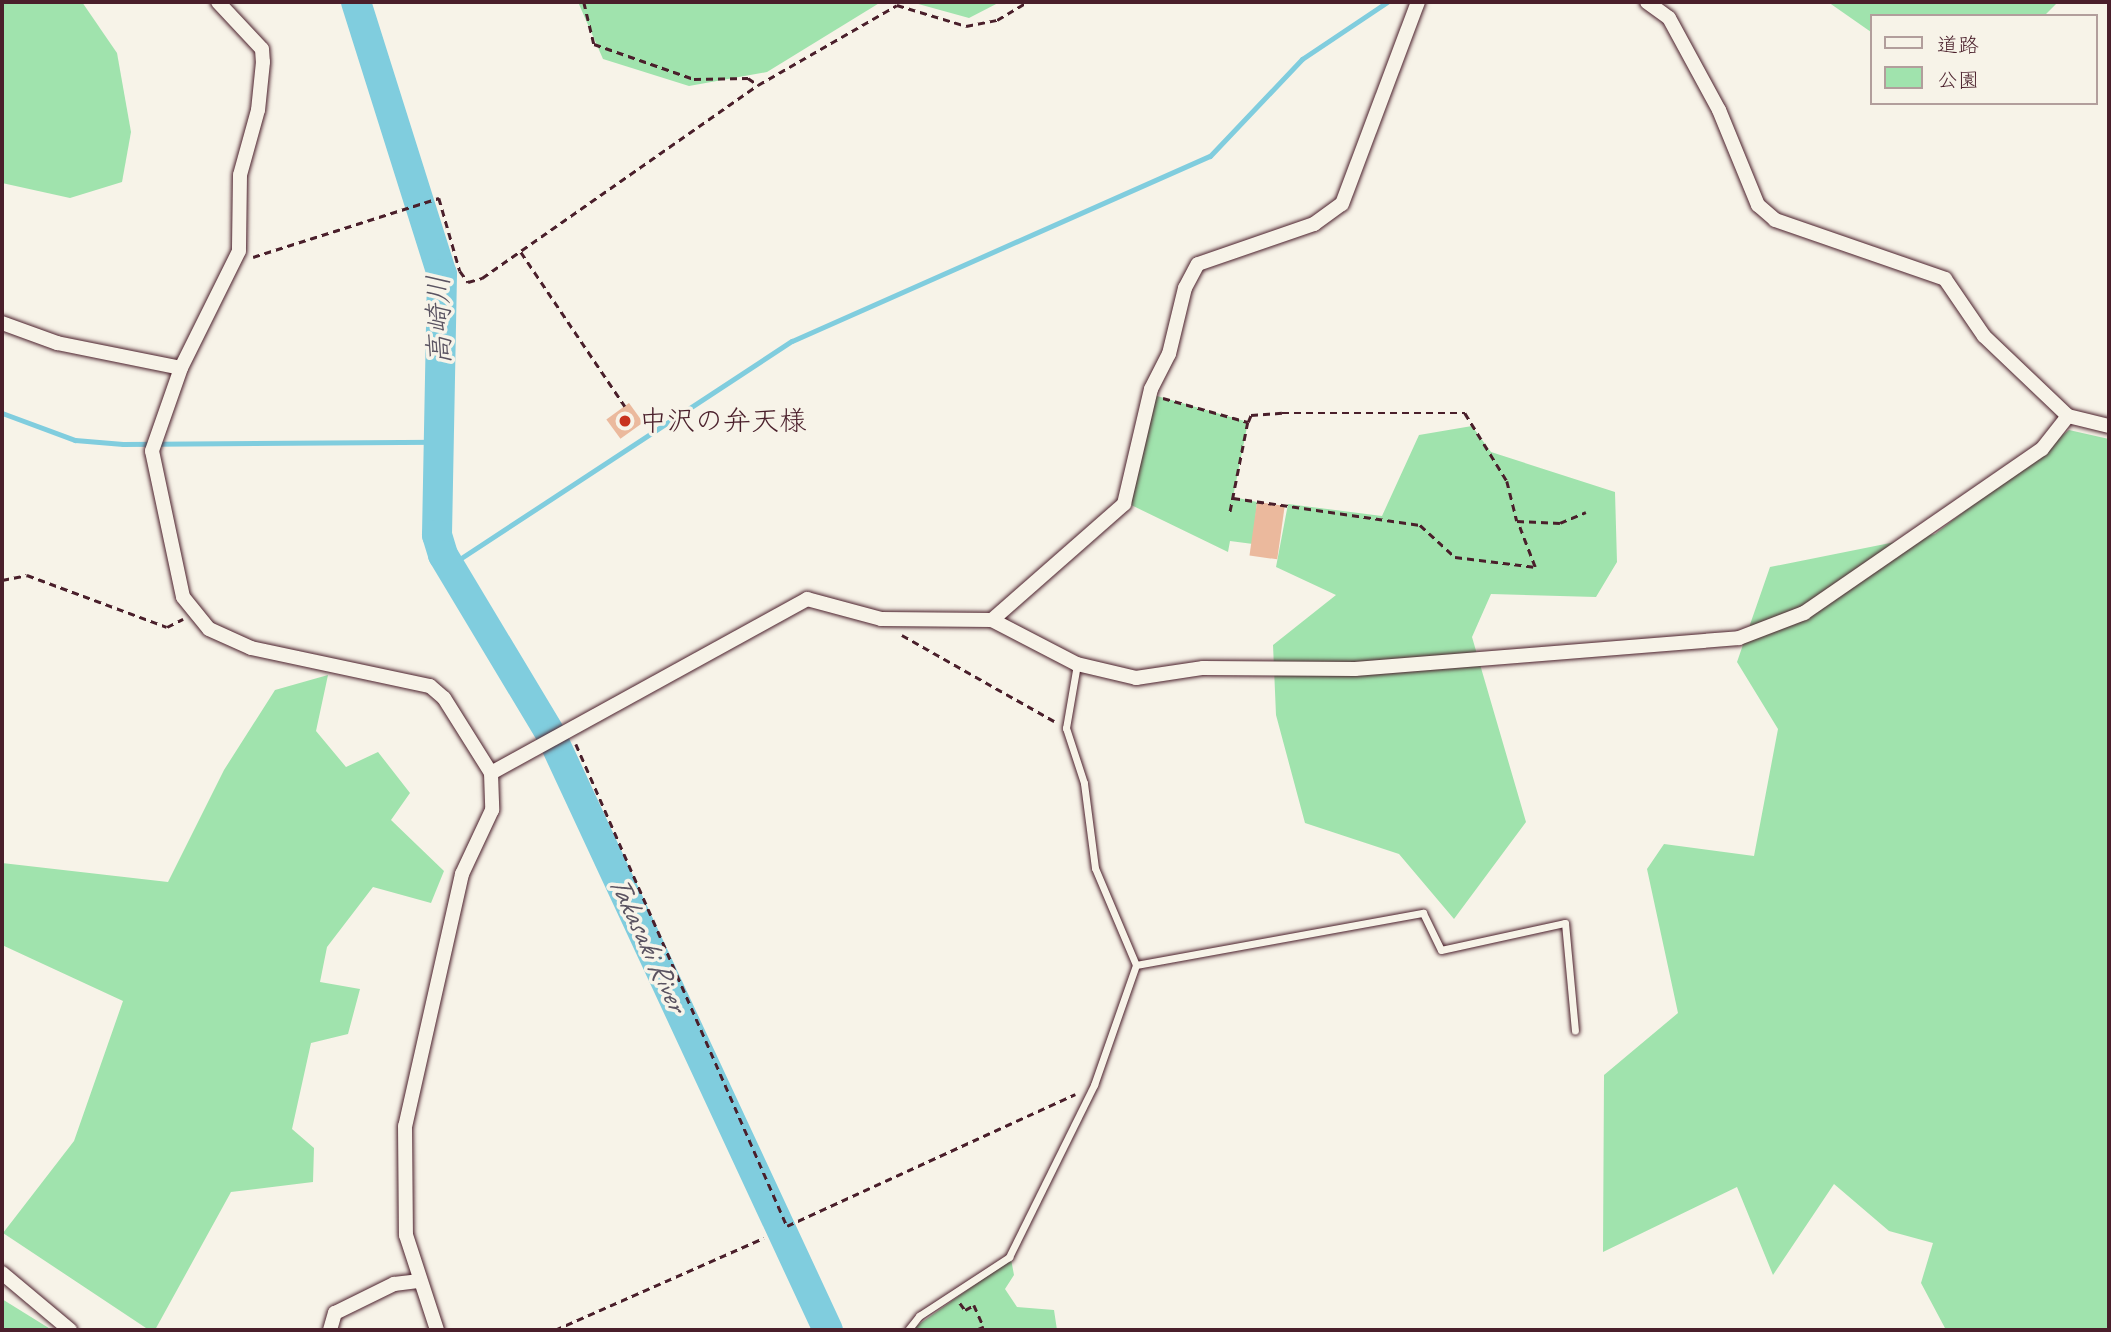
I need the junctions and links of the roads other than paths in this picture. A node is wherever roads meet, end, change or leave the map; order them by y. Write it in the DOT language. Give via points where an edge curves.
graph roads {
  1 [pos="218,2"];
  2 [pos="1418,2"];
  3 [pos="1647,2"];
  4 [pos="2,323"];
  5 [pos="181,368"];
  6 [pos="2068,416"];
  7 [pos="2109,426"];
  8 [pos="992,620"];
  9 [pos="1077,664"];
  10 [pos="491,773"];
  11 [pos="1136,965"];
  12 [pos="1575,1031"];
  13 [pos="2,1273"];
  14 [pos="420,1281"];
  15 [pos="70,1330"];
  16 [pos="330,1330"];
  17 [pos="437,1330"];
  18 [pos="908,1330"];
  1 -- 5 [label="street" via="262,49 263,62 258,110 240,175 233,263"];
  2 -- 8 [label="street" via="1342,204 1314,224 1198,264 1150,394 1124,504"];
  3 -- 6 [label="street" via="1669,18 1719,110 1758,205 1775,220 1945,279 1984,336"];
  4 -- 5 [label="street" via="57,343"];
  5 -- 10 [label="street" via="152,451 164,529 191,612 209,629 251,648 430,685 444,698"];
  6 -- 7 [label="street"];
  6 -- 9 [label="street" via="2042,449 1804,613 1739,638 1356,669 1203,668 1136,678"];
  8 -- 9 [label="street"];
  8 -- 10 [label="street" via="881,619 827,603 790,604"];
  9 -- 11 [label="lane" via="1066,729 1084,783 1096,868"];
  10 -- 14 [label="street" via="492,810 462,874 405,1126 402,1208"];
  11 -- 12 [label="lane" via="1423,913 1441,950 1565,923"];
  11 -- 18 [label="lane" via="1094,1085 1009,1257 919,1315"];
  13 -- 15 [label="street"];
  14 -- 16 [label="street" via="394,1284 335,1313"];
  14 -- 17 [label="street"];
}
